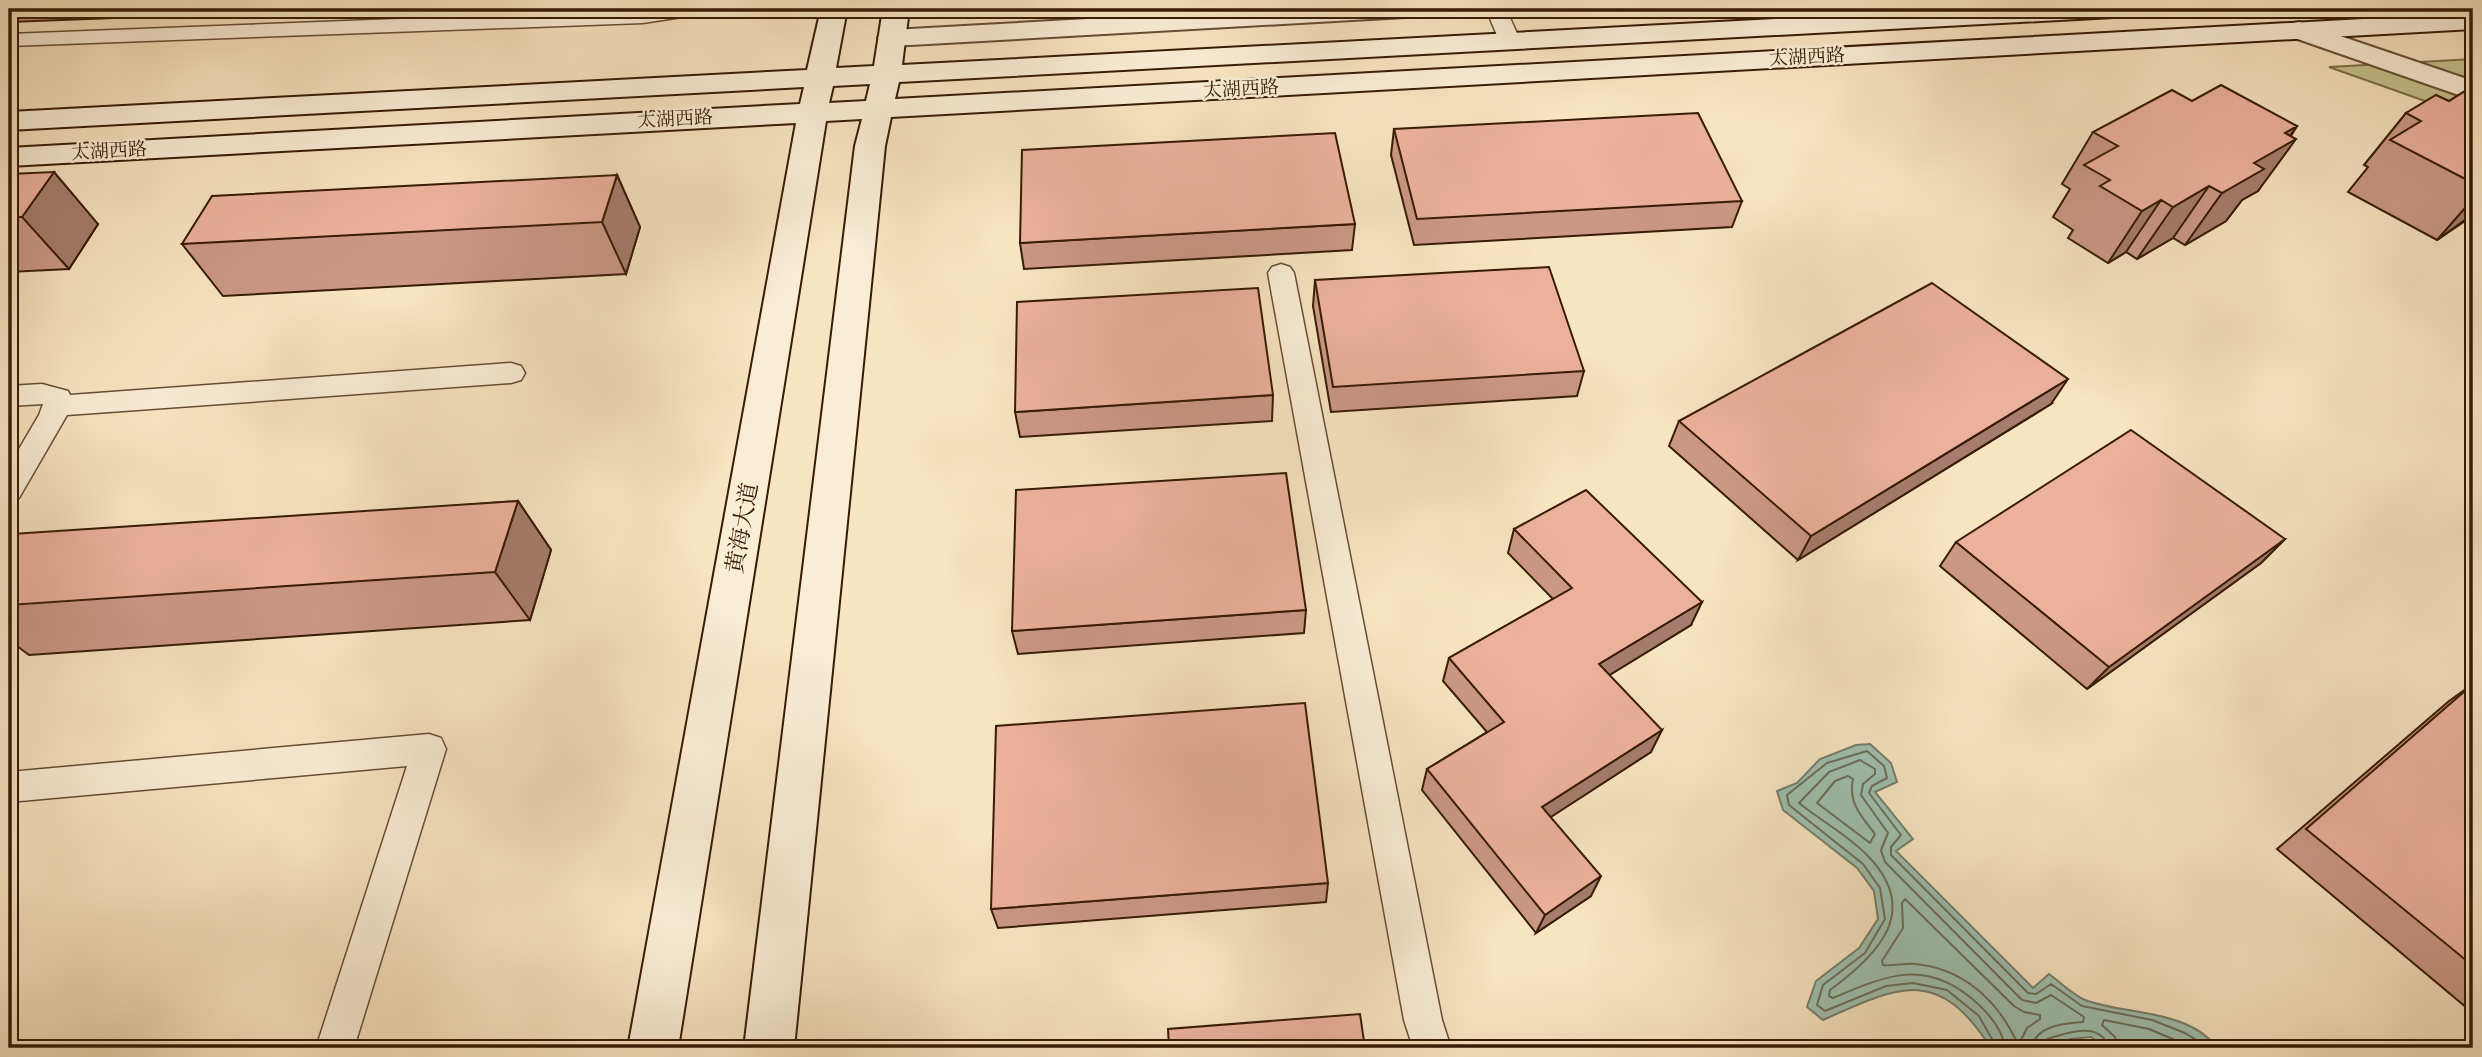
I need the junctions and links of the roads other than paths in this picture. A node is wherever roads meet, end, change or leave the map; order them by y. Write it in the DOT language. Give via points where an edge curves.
graph roads {
  1 [pos="695,9"];
  2 [pos="834,9"];
  3 [pos="1405,9"];
  4 [pos="1496,9"];
  5 [pos="2096,9"];
  6 [pos="2114,9"];
  7 [pos="1979,12"];
  8 [pos="2473,21"];
  9 [pos="2311,29"];
  10 [pos="9,40"];
  11 [pos="891,40"];
  12 [pos="1509,40"];
  13 [pos="2473,91"];
  14 [pos="816,94"];
  15 [pos="878,109"];
  16 [pos="9,121"];
  17 [pos="9,157"];
  18 [pos="1281,273"];
  19 [pos="512,373"];
  20 [pos="9,396"];
  21 [pos="56,406"];
  22 [pos="9,490"];
  23 [pos="9,787"];
  24 [pos="335,1048"];
  25 [pos="653,1048"];
  26 [pos="769,1048"];
  27 [pos="1432,1048"];
  1 -- 10 [label="lane" via="643,17"];
  2 -- 14 [label="street, 黄海大道"];
  3 -- 11 [label="street"];
  4 -- 12 [label="lane"];
  5 -- 6 [label="street, 太湖西路"];
  5 -- 7 [label="street, 太湖西路"];
  7 -- 12 [label="street, 太湖西路"];
  8 -- 9 [label="street, 太湖西路"];
  9 -- 13 [label="street"];
  9 -- 15 [label="street, 太湖西路"];
  11 -- 12 [label="street, 太湖西路"];
  11 -- 14 [label="street, 太湖西路"];
  11 -- 15 [label="street"];
  14 -- 15 [label="street, 太湖西路"];
  14 -- 16 [label="street, 太湖西路"];
  14 -- 17 [label="street, 太湖西路"];
  14 -- 25 [label="street, 黄海大道"];
  15 -- 26 [label="street" via="870,146"];
  18 -- 27 [label="lane"];
  19 -- 21 [label="lane"];
  20 -- 21 [label="lane" via="42,394 58,398"];
  21 -- 22 [label="lane"];
  23 -- 24 [label="lane" via="429,749"];
}
